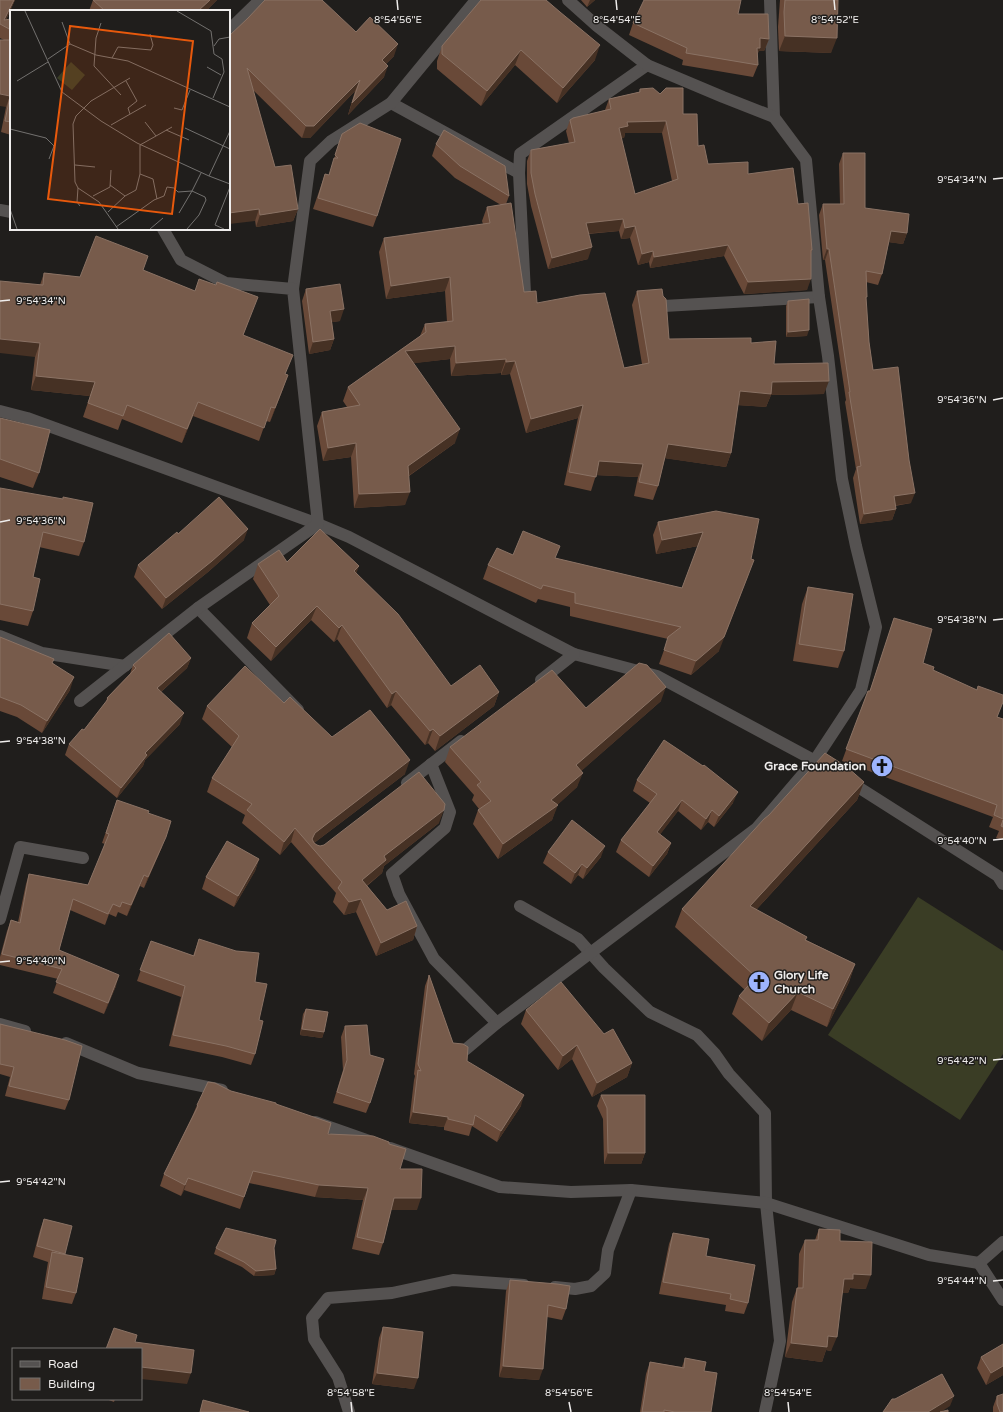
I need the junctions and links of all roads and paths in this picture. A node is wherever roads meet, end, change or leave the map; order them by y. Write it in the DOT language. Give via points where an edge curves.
graph roads {
  1 [pos="260,0"];
  2 [pos="476,0"];
  3 [pos="568,0"];
  4 [pos="770,0"];
  5 [pos="230,29"];
  6 [pos="647,65"];
  7 [pos="391,102"];
  8 [pos="774,117"];
  9 [pos="518,173"];
  10 [pos="0,210"];
  11 [pos="10,212"];
  12 [pos="164,230"];
  13 [pos="293,289"];
  14 [pos="526,293"];
  15 [pos="819,297"];
  16 [pos="664,306"];
  17 [pos="0,411"];
  18 [pos="318,524"];
  19 [pos="198,608"];
  20 [pos="0,636"];
  21 [pos="574,654"];
  22 [pos="125,666"];
  23 [pos="531,688"];
  24 [pos="80,701"];
  25 [pos="303,715"];
  26 [pos="468,736"];
  27 [pos="816,760"];
  28 [pos="431,764"];
  29 [pos="401,788"];
  30 [pos="83,858"];
  31 [pos="1003,884"];
  32 [pos="520,906"];
  33 [pos="0,919"];
  34 [pos="590,953"];
  35 [pos="497,1023"];
  36 [pos="0,1024"];
  37 [pos="35,1034"];
  38 [pos="56,1040"];
  39 [pos="465,1050"];
  40 [pos="232,1092"];
  41 [pos="307,1119"];
  42 [pos="631,1190"];
  43 [pos="766,1203"];
  44 [pos="1003,1242"];
  45 [pos="979,1263"];
  46 [pos="1003,1300"];
  47 [pos="349,1412"];
  48 [pos="765,1412"];
  1 -- 5 [label="street"];
  2 -- 7 [label="street"];
  3 -- 6 [label="street"];
  4 -- 8 [label="street"];
  6 -- 8 [label="street"];
  6 -- 9 [label="street" via="520,154"];
  7 -- 9 [label="street"];
  7 -- 13 [label="street" via="331,141 310,161"];
  8 -- 15 [label="street" via="806,160"];
  9 -- 14 [label="street"];
  10 -- 11 [label="street"];
  12 -- 13 [label="street" via="180,260 226,283"];
  13 -- 18 [label="street"];
  15 -- 16 [label="street"];
  15 -- 27 [label="street" via="842,479 876,627 861,690"];
  17 -- 18 [label="street" via="27,418"];
  18 -- 19 [label="street"];
  18 -- 21 [label="street" via="349,537"];
  19 -- 22 [label="street"];
  19 -- 25 [label="street"];
  20 -- 22 [label="street" via="42,653"];
  21 -- 23 [label="street"];
  21 -- 27 [label="street" via="657,676"];
  22 -- 24 [label="street"];
  26 -- 28 [label="street"];
  27 -- 31 [label="street" via="998,876"];
  27 -- 34 [label="street" via="757,828"];
  28 -- 29 [label="street"];
  28 -- 35 [label="street" via="450,812 444,828 392,874 399,894 434,959"];
  30 -- 33 [label="street" via="20,847"];
  32 -- 34 [label="street" via="578,939"];
  34 -- 35 [label="street"];
  34 -- 43 [label="street" via="650,1012 697,1035 765,1113"];
  35 -- 39 [label="street"];
  36 -- 37 [label="street"];
  38 -- 40 [label="street" via="138,1073"];
  41 -- 42 [label="street" via="500,1187 571,1192"];
  42 -- 43 [label="street"];
  42 -- 47 [label="street" via="608,1250 605,1273 592,1286 575,1289 453,1280 392,1294 328,1298 312,1318 314,1340 338,1377"];
  43 -- 45 [label="street" via="929,1255"];
  43 -- 48 [label="street" via="780,1341"];
  44 -- 45 [label="street"];
  45 -- 46 [label="street"];
}
